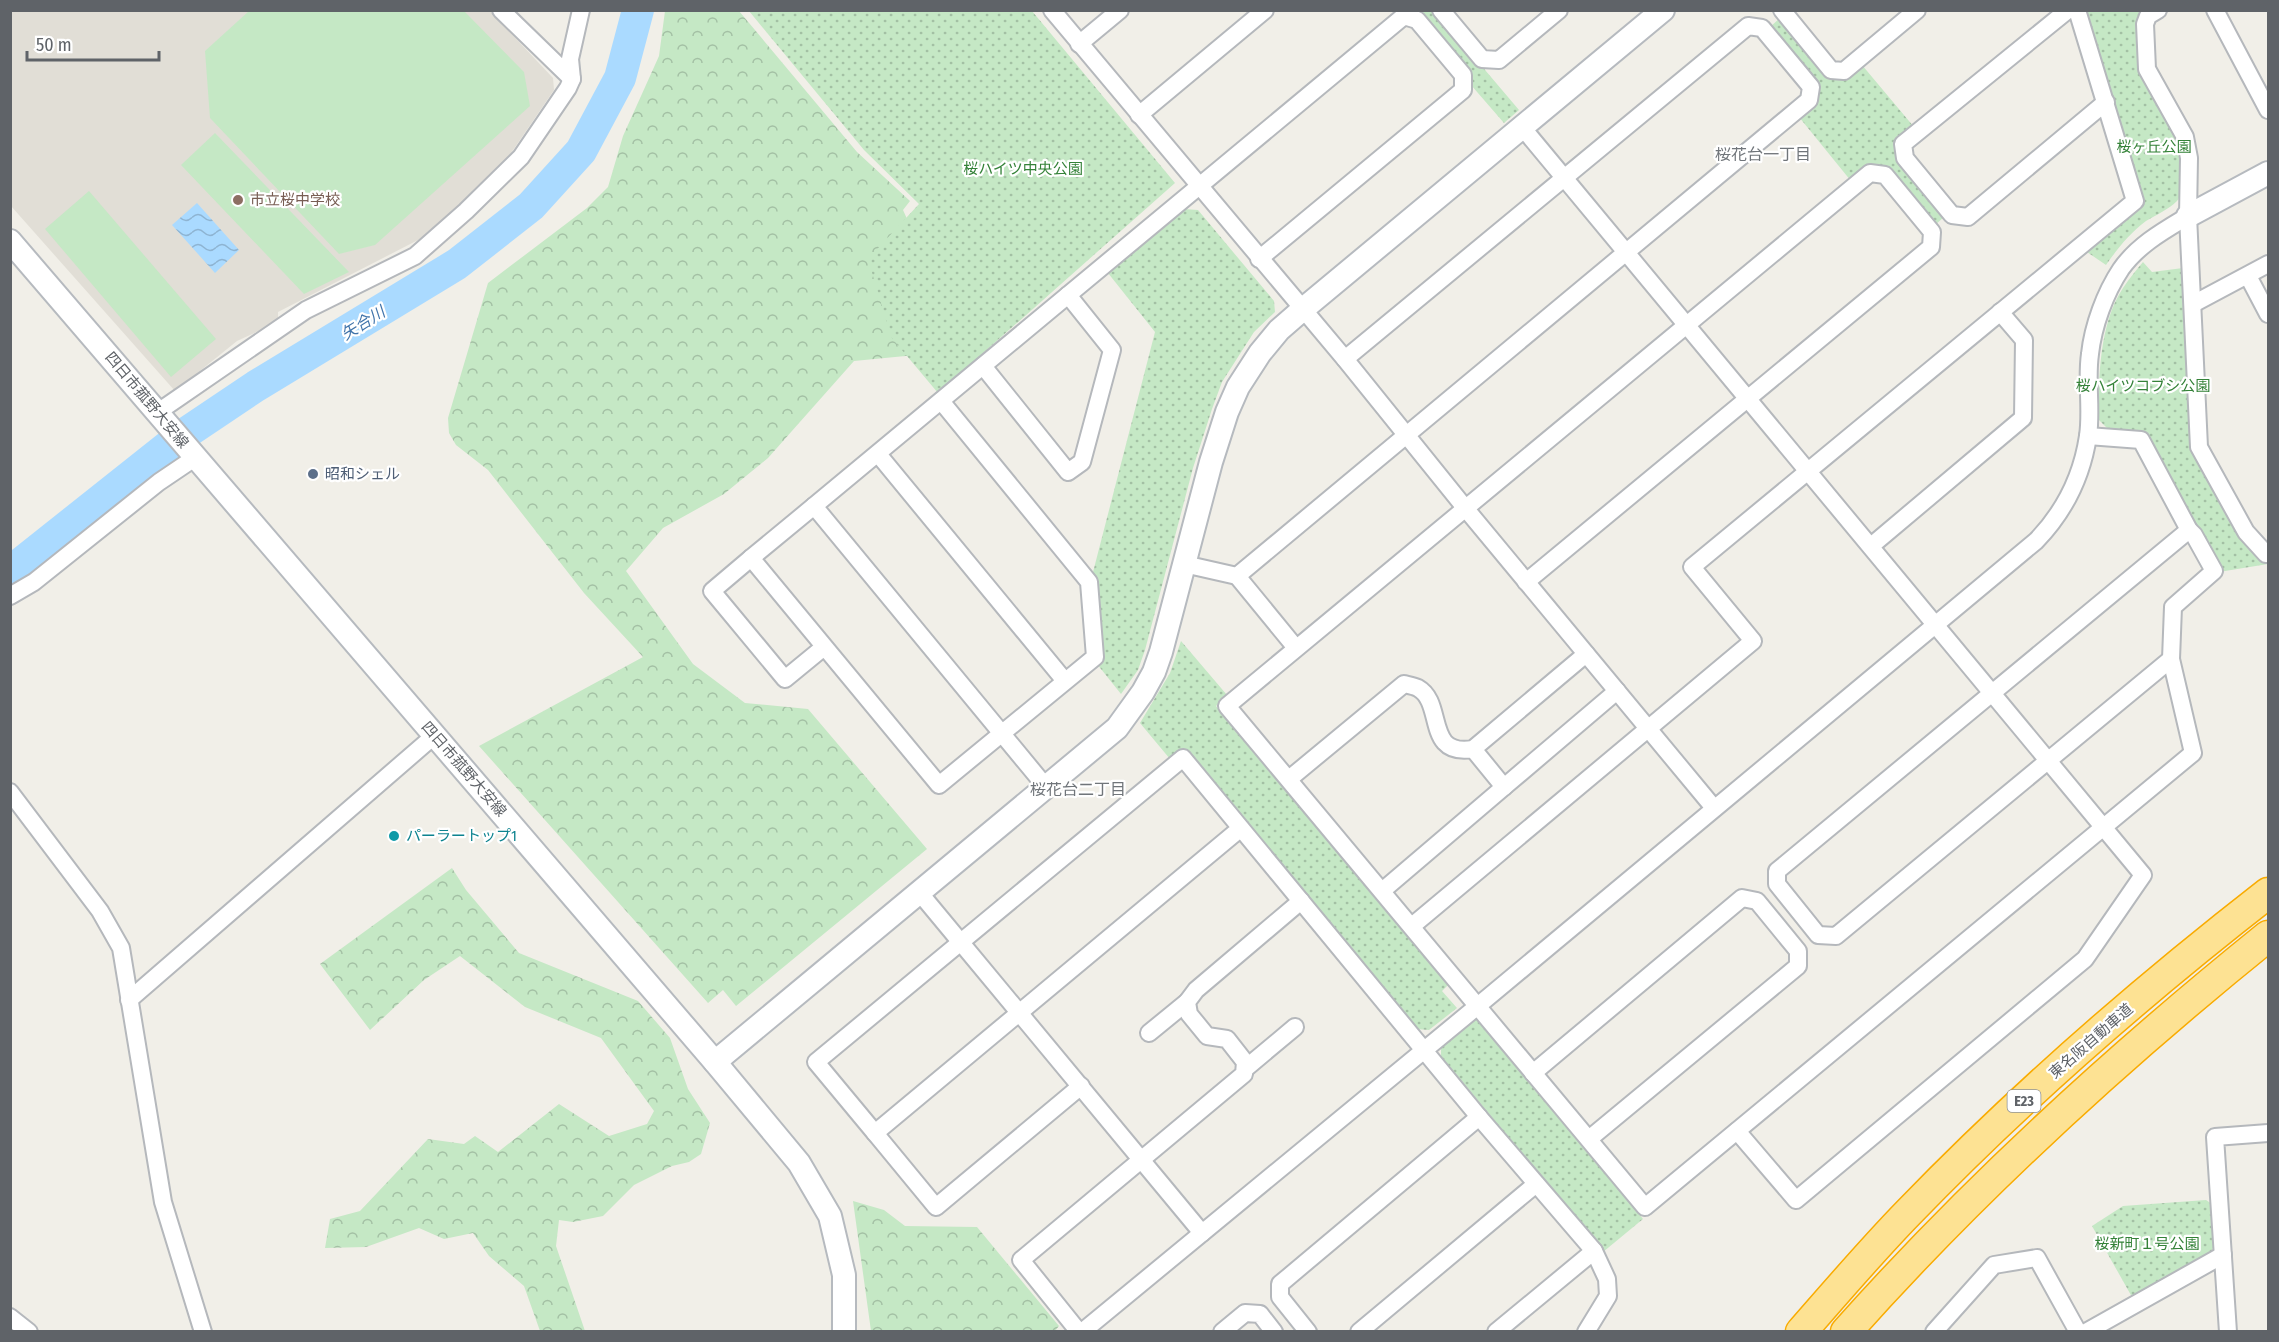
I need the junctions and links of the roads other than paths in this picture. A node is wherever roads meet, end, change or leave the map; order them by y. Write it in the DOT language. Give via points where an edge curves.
graph roads {
  1 [pos="501,10"];
  2 [pos="581,10"];
  3 [pos="1052,10"];
  4 [pos="1120,10"];
  5 [pos="1265,10"];
  6 [pos="1442,10"];
  7 [pos="1558,10"];
  8 [pos="1663,10"];
  9 [pos="1782,10"];
  10 [pos="1917,10"];
  11 [pos="2068,10"];
  12 [pos="2077,10"];
  13 [pos="2158,10"];
  14 [pos="2215,10"];
  15 [pos="1079,44"];
  16 [pos="572,79"];
  17 [pos="2262,83"];
  18 [pos="2106,102"];
  19 [pos="2268,110"];
  20 [pos="1139,115"];
  21 [pos="1522,127"];
  22 [pos="2268,173"];
  23 [pos="1566,178"];
  24 [pos="1199,186"];
  25 [pos="2188,216"];
  26 [pos="10,241"];
  27 [pos="1626,251"];
  28 [pos="1259,259"];
  29 [pos="2268,264"];
  30 [pos="2248,276"];
  31 [pos="1068,296"];
  32 [pos="2193,304"];
  33 [pos="1302,310"];
  34 [pos="2000,312"];
  35 [pos="2268,314"];
  36 [pos="1687,325"];
  37 [pos="1345,359"];
  38 [pos="983,366"];
  39 [pos="1747,398"];
  40 [pos="941,401"];
  41 [pos="161,415"];
  42 [pos="1405,435"];
  43 [pos="2088,436"];
  44 [pos="878,454"];
  45 [pos="196,457"];
  46 [pos="1808,472"];
  47 [pos="814,506"];
  48 [pos="1466,509"];
  49 [pos="2189,530"];
  50 [pos="1870,546"];
  51 [pos="2268,554"];
  52 [pos="751,558"];
  53 [pos="1184,564"];
  54 [pos="1237,576"];
  55 [pos="1526,582"];
  56 [pos="10,596"];
  57 [pos="1936,624"];
  58 [pos="824,647"];
  59 [pos="1296,648"];
  60 [pos="1586,654"];
  61 [pos="2171,659"];
  62 [pos="1065,681"];
  63 [pos="1617,691"];
  64 [pos="1991,693"];
  65 [pos="1648,728"];
  66 [pos="1002,733"];
  67 [pos="435,735"];
  68 [pos="1473,749"];
  69 [pos="2047,760"];
  70 [pos="1289,779"];
  71 [pos="1046,787"];
  72 [pos="1504,787"];
  73 [pos="10,792"];
  74 [pos="1714,808"];
  75 [pos="2104,827"];
  76 [pos="1241,828"];
  77 [pos="1777,885"];
  78 [pos="1382,891"];
  79 [pos="919,892"];
  80 [pos="2268,893"];
  81 [pos="1301,901"];
  82 [pos="1756,901"];
  83 [pos="1412,926"];
  84 [pos="1818,935"];
  85 [pos="2268,936"];
  86 [pos="962,942"];
  87 [pos="1798,951"];
  88 [pos="129,1000"];
  89 [pos="1187,1002"];
  90 [pos="1478,1006"];
  91 [pos="1020,1013"];
  92 [pos="1295,1028"];
  93 [pos="1149,1033"];
  94 [pos="1424,1050"];
  95 [pos="715,1062"];
  96 [pos="1246,1068"];
  97 [pos="1533,1073"];
  98 [pos="1081,1086"];
  99 [pos="1479,1117"];
  100 [pos="1737,1131"];
  101 [pos="875,1133"];
  102 [pos="2268,1133"];
  103 [pos="1589,1139"];
  104 [pos="1142,1160"];
  105 [pos="1536,1184"];
  106 [pos="1202,1233"];
  107 [pos="1594,1251"];
  108 [pos="2223,1255"];
  109 [pos="1280,1297"];
  110 [pos="1260,1314"];
  111 [pos="10,1317"];
  112 [pos="29,1332"];
  113 [pos="203,1332"];
  114 [pos="844,1332"];
  115 [pos="1081,1332"];
  116 [pos="1222,1332"];
  117 [pos="1274,1332"];
  118 [pos="1308,1332"];
  119 [pos="1359,1332"];
  120 [pos="1496,1332"];
  121 [pos="1586,1332"];
  122 [pos="1801,1332"];
  123 [pos="1846,1332"];
  124 [pos="1934,1332"];
  125 [pos="2078,1332"];
  126 [pos="2086,1332"];
  127 [pos="2228,1332"];
  1 -- 16 [label="street"];
  2 -- 16 [label="street" via="570,59"];
  3 -- 15 [label="street"];
  4 -- 15 [label="street"];
  5 -- 20 [label="street"];
  6 -- 7 [label="street" via="1482,59 1499,60"];
  8 -- 21 [label="street"];
  9 -- 10 [label="street" via="1832,70 1844,71"];
  11 -- 18 [label="street" via="1903,144 1905,158 1952,215 1968,217"];
  12 -- 18 [label="street"];
  13 -- 25 [label="street" via="2148,16 2145,24 2147,69 2185,137 2189,158"];
  14 -- 17 [label="street"];
  15 -- 20 [label="street"];
  16 -- 41 [label="street" via="521,157 415,256 306,309"];
  17 -- 19 [label="street"];
  18 -- 34 [label="street" via="2135,201"];
  20 -- 24 [label="street"];
  21 -- 23 [label="street"];
  21 -- 33 [label="street"];
  22 -- 25 [label="street"];
  23 -- 27 [label="street"];
  23 -- 27 [label="street" via="1748,26 1762,28 1811,87 1809,100"];
  23 -- 37 [label="street"];
  24 -- 28 [label="street"];
  24 -- 28 [label="street" via="1404,16 1417,20 1463,75 1462,90"];
  24 -- 31 [label="street"];
  25 -- 32 [label="street"];
  25 -- 43 [label="street" via="2138,250 2110,290 2094,331 2090,355"];
  26 -- 41 [label="street, 四日市菰野大安線"];
  27 -- 36 [label="street"];
  27 -- 42 [label="street"];
  28 -- 33 [label="street"];
  29 -- 30 [label="street"];
  30 -- 32 [label="street"];
  30 -- 35 [label="street"];
  31 -- 38 [label="street"];
  31 -- 38 [label="street" via="1112,350 1082,462 1068,472"];
  32 -- 51 [label="street" via="2199,447 2246,532"];
  33 -- 37 [label="street"];
  33 -- 53 [label="street" via="1268,341 1238,387 1211,462"];
  34 -- 46 [label="street"];
  34 -- 50 [label="street" via="2024,340 2023,418"];
  36 -- 39 [label="street"];
  36 -- 39 [label="street" via="1870,173 1885,175 1932,232 1931,247"];
  36 -- 48 [label="street"];
  37 -- 42 [label="street"];
  38 -- 40 [label="street"];
  39 -- 46 [label="street"];
  39 -- 55 [label="street"];
  40 -- 44 [label="street"];
  40 -- 62 [label="street" via="1089,582 1095,657"];
  41 -- 45 [label="street, 四日市菰野大安線"];
  42 -- 48 [label="street"];
  42 -- 54 [label="street"];
  43 -- 49 [label="street" via="2141,440"];
  43 -- 57 [label="street" via="2069,496 2049,528"];
  44 -- 47 [label="street"];
  44 -- 62 [label="street"];
  45 -- 56 [label="street" via="34,582"];
  45 -- 67 [label="street, 四日市菰野大安線"];
  46 -- 50 [label="street"];
  46 -- 65 [label="street" via="1692,567 1753,641"];
  47 -- 52 [label="street"];
  47 -- 66 [label="street"];
  48 -- 55 [label="street"];
  48 -- 59 [label="street"];
  49 -- 61 [label="street" via="2214,571 2173,607"];
  49 -- 64 [label="street"];
  50 -- 57 [label="street"];
  52 -- 58 [label="street"];
  52 -- 58 [label="street" via="712,591 785,679"];
  53 -- 54 [label="street"];
  53 -- 71 [label="street" via="1161,652 1137,702 1117,728"];
  54 -- 59 [label="street"];
  55 -- 60 [label="street"];
  57 -- 64 [label="street"];
  57 -- 74 [label="street"];
  58 -- 66 [label="street" via="939,785"];
  59 -- 70 [label="street" via="1227,706"];
  60 -- 63 [label="street"];
  60 -- 68 [label="street"];
  61 -- 69 [label="street"];
  61 -- 75 [label="street" via="2193,753"];
  62 -- 66 [label="street"];
  63 -- 65 [label="street"];
  63 -- 72 [label="street"];
  64 -- 69 [label="street"];
  64 -- 77 [label="street" via="1777,871"];
  65 -- 74 [label="street"];
  65 -- 83 [label="street"];
  66 -- 71 [label="street"];
  67 -- 88 [label="street"];
  67 -- 95 [label="street, 四日市菰野大安線"];
  68 -- 70 [label="street" via="1451,748 1436,730 1430,701 1419,689 1404,684"];
  68 -- 72 [label="street"];
  69 -- 75 [label="street"];
  69 -- 84 [label="street" via="1836,936"];
  70 -- 78 [label="street"];
  71 -- 79 [label="street"];
  72 -- 78 [label="street"];
  73 -- 88 [label="street" via="100,911 121,948"];
  74 -- 90 [label="street"];
  75 -- 100 [label="street"];
  75 -- 100 [label="street" via="2143,875 2085,959 1796,1200"];
  76 -- 81 [label="street"];
  76 -- 86 [label="street" via="1183,758"];
  76 -- 91 [label="street"];
  77 -- 82 [label="street"];
  77 -- 84 [label="street"];
  78 -- 83 [label="street"];
  79 -- 86 [label="street"];
  79 -- 95 [label="street"];
  80 -- 122 [label="highway, 東名阪自動車道 / E23" via="2092,1038 1987,1134 1907,1214"];
  81 -- 89 [label="street" via="1196,990"];
  81 -- 94 [label="street"];
  82 -- 87 [label="street"];
  82 -- 97 [label="street" via="1742,898"];
  83 -- 90 [label="street"];
  84 -- 87 [label="street"];
  85 -- 123 [label="highway, E23" via="2114,1066 2011,1160 1927,1242"];
  86 -- 91 [label="street"];
  86 -- 101 [label="street" via="816,1062"];
  87 -- 103 [label="street" via="1798,966"];
  88 -- 113 [label="street" via="163,1202"];
  89 -- 93 [label="street"];
  89 -- 96 [label="street" via="1189,1014 1207,1036 1227,1039"];
  90 -- 94 [label="street"];
  90 -- 97 [label="street"];
  91 -- 98 [label="street"];
  91 -- 101 [label="street"];
  92 -- 96 [label="street"];
  94 -- 99 [label="street"];
  94 -- 106 [label="street"];
  95 -- 114 [label="street, 四日市菰野大安線" via="799,1162 830,1216 844,1275"];
  96 -- 104 [label="street" via="1244,1074"];
  97 -- 103 [label="street"];
  98 -- 101 [label="street" via="936,1207"];
  98 -- 104 [label="street"];
  99 -- 105 [label="street"];
  99 -- 109 [label="street" via="1280,1284"];
  100 -- 103 [label="street" via="1646,1207"];
  102 -- 108 [label="street" via="2215,1137"];
  104 -- 106 [label="street"];
  104 -- 115 [label="street" via="1021,1260"];
  105 -- 107 [label="street"];
  105 -- 119 [label="street"];
  106 -- 115 [label="street"];
  107 -- 120 [label="street"];
  107 -- 121 [label="street" via="1607,1279 1608,1296"];
  108 -- 126 [label="street"];
  108 -- 127 [label="street"];
  109 -- 110 [label="street"];
  109 -- 118 [label="street"];
  110 -- 116 [label="street" via="1245,1313"];
  110 -- 117 [label="street"];
  111 -- 112 [label="street"];
  124 -- 125 [label="street" via="1994,1265 2037,1258"];
}
